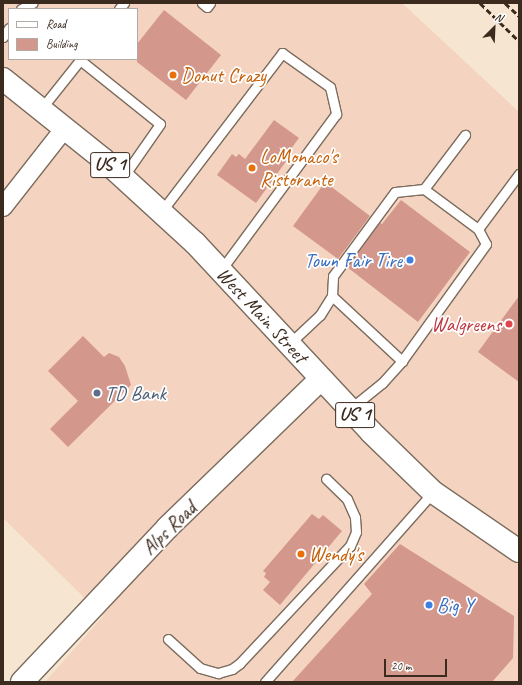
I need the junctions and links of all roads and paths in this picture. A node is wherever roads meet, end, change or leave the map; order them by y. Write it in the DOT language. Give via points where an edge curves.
graph roads {
  1 [pos="32,3"];
  2 [pos="202,3"];
  3 [pos="210,3"];
  4 [pos="19,7"];
  5 [pos="79,60"];
  6 [pos="81,60"];
  7 [pos="3,79"];
  8 [pos="41,109"];
  9 [pos="65,128"];
  10 [pos="465,135"];
  11 [pos="519,174"];
  12 [pos="123,177"];
  13 [pos="424,189"];
  14 [pos="3,207"];
  15 [pos="160,212"];
  16 [pos="478,229"];
  17 [pos="221,270"];
  18 [pos="332,296"];
  19 [pos="288,344"];
  20 [pos="402,361"];
  21 [pos="321,379"];
  22 [pos="350,409"];
  23 [pos="326,479"];
  24 [pos="433,492"];
  25 [pos="519,552"];
  26 [pos="168,639"];
  27 [pos="22,682"];
  28 [pos="265,682"];
  1 -- 4 [label="lane"];
  2 -- 3 [label="lane" via="207,7"];
  5 -- 8 [label="lane"];
  6 -- 12 [label="lane" via="160,124"];
  7 -- 8 [label="main road, West Main Street / US 1"];
  8 -- 9 [label="main road, West Main Street / US 1"];
  9 -- 12 [label="main road, West Main Street / US 1"];
  9 -- 14 [label="street"];
  10 -- 13 [label="lane"];
  11 -- 16 [label="lane"];
  12 -- 15 [label="main road, West Main Street / US 1"];
  13 -- 16 [label="lane"];
  13 -- 18 [label="lane" via="395,192 333,276"];
  15 -- 17 [label="main road, West Main Street / US 1"];
  15 -- 17 [label="lane" via="282,53 330,87 336,114"];
  16 -- 20 [label="lane" via="486,244"];
  17 -- 19 [label="main road, West Main Street / US 1"];
  18 -- 19 [label="lane" via="320,315"];
  18 -- 20 [label="lane"];
  19 -- 21 [label="main road, West Main Street / US 1"];
  20 -- 22 [label="lane" via="382,383"];
  21 -- 22 [label="main road, West Main Street / US 1"];
  21 -- 27 [label="main road, Alps Road" via="167,528"];
  22 -- 24 [label="main road, West Main Street / US 1"];
  23 -- 26 [label="lane" via="347,499 355,517 356,532 350,546 239,664 218,673 200,668"];
  24 -- 25 [label="main road, West Main Street / US 1"];
  24 -- 28 [label="lane"];
}
